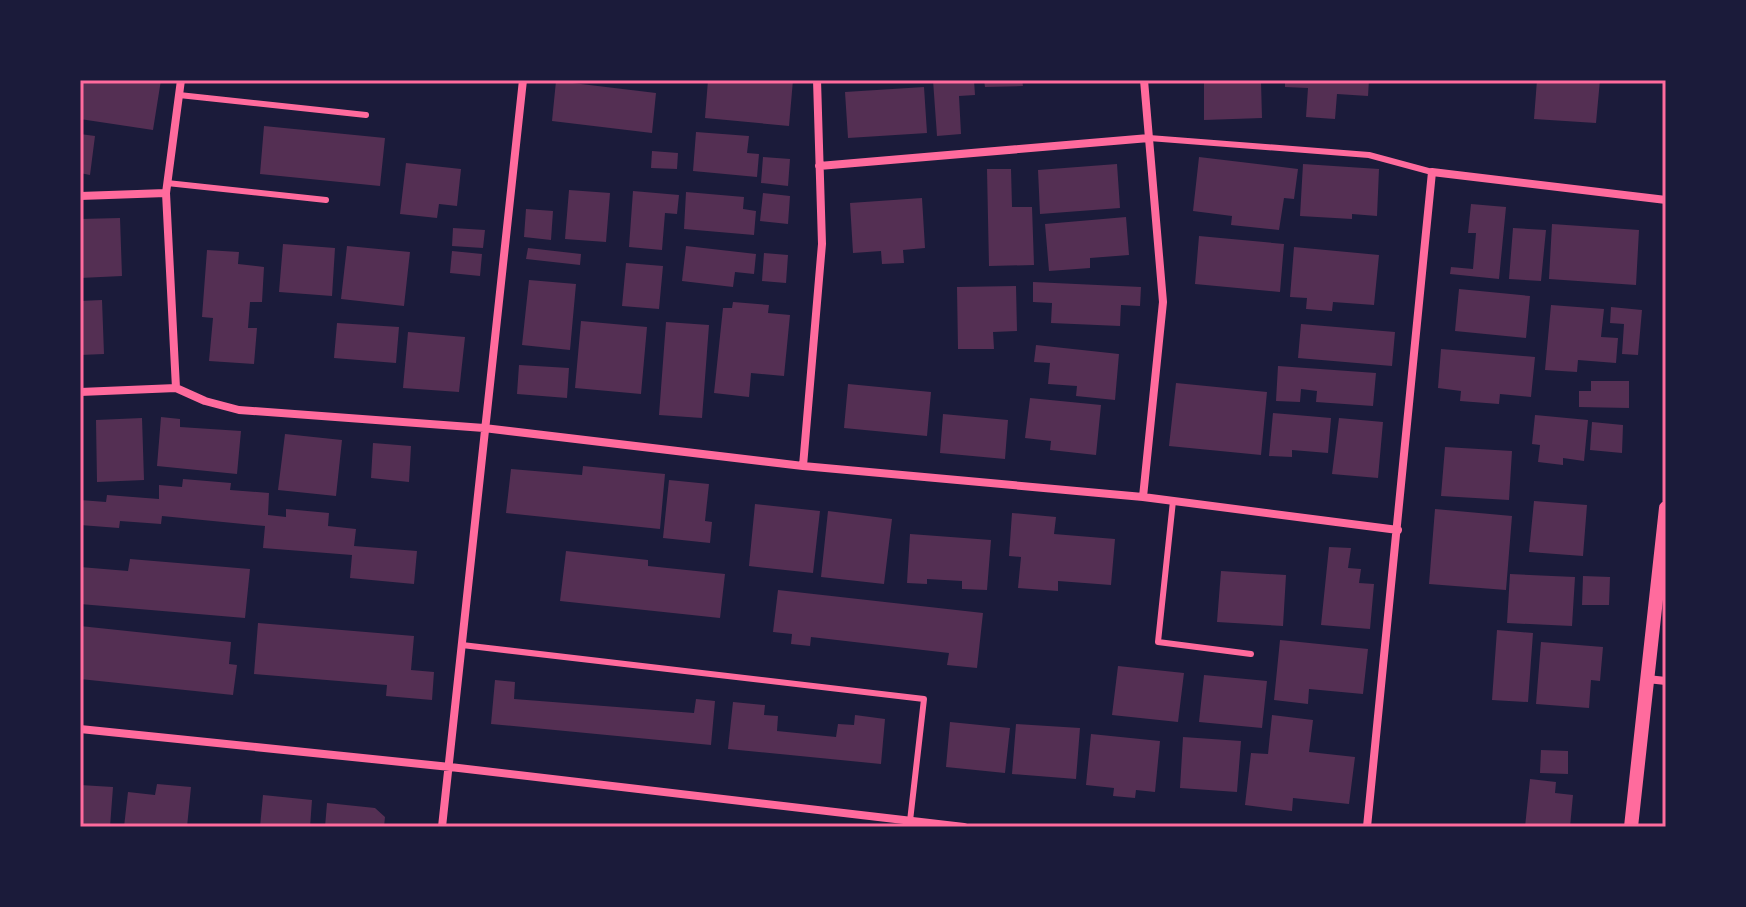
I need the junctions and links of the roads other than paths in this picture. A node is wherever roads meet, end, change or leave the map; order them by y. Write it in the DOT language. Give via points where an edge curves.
graph roads {
  1 [pos="181,80"];
  2 [pos="523,80"];
  3 [pos="817,80"];
  4 [pos="1144,80"];
  5 [pos="179,95"];
  6 [pos="366,115"];
  7 [pos="1149,138"];
  8 [pos="819,166"];
  9 [pos="1432,172"];
  10 [pos="167,188"];
  11 [pos="80,196"];
  12 [pos="326,200"];
  13 [pos="1666,200"];
  14 [pos="176,388"];
  15 [pos="80,392"];
  16 [pos="484,428"];
  17 [pos="803,466"];
  18 [pos="1143,497"];
  19 [pos="1173,501"];
  20 [pos="1666,508"];
  21 [pos="1398,530"];
  22 [pos="462,645"];
  23 [pos="1251,654"];
  24 [pos="1647,679"];
  25 [pos="1666,681"];
  26 [pos="80,729"];
  27 [pos="450,767"];
  28 [pos="910,821"];
  29 [pos="442,827"];
  30 [pos="964,827"];
  31 [pos="1367,827"];
  32 [pos="1631,827"];
  1 -- 5 [label="street"];
  2 -- 16 [label="street"];
  3 -- 8 [label="street"];
  4 -- 7 [label="street"];
  5 -- 6 [label="lane"];
  5 -- 10 [label="street"];
  7 -- 8 [label="street"];
  7 -- 9 [label="lane" via="1369,155"];
  7 -- 18 [label="street" via="1163,302"];
  8 -- 17 [label="street" via="822,244"];
  9 -- 13 [label="street"];
  9 -- 21 [label="street"];
  10 -- 11 [label="street"];
  10 -- 12 [label="lane"];
  10 -- 14 [label="street"];
  14 -- 15 [label="street"];
  14 -- 16 [label="street" via="239,410"];
  16 -- 17 [label="street"];
  16 -- 22 [label="street"];
  17 -- 18 [label="street"];
  18 -- 19 [label="street"];
  19 -- 21 [label="street"];
  19 -- 23 [label="lane" via="1158,642"];
  20 -- 24 [label="street"];
  21 -- 31 [label="street"];
  22 -- 27 [label="street"];
  22 -- 28 [label="lane" via="924,699"];
  24 -- 25 [label="street"];
  24 -- 32 [label="street"];
  26 -- 27 [label="street"];
  27 -- 28 [label="street"];
  27 -- 29 [label="street"];
  28 -- 30 [label="street"];
}
